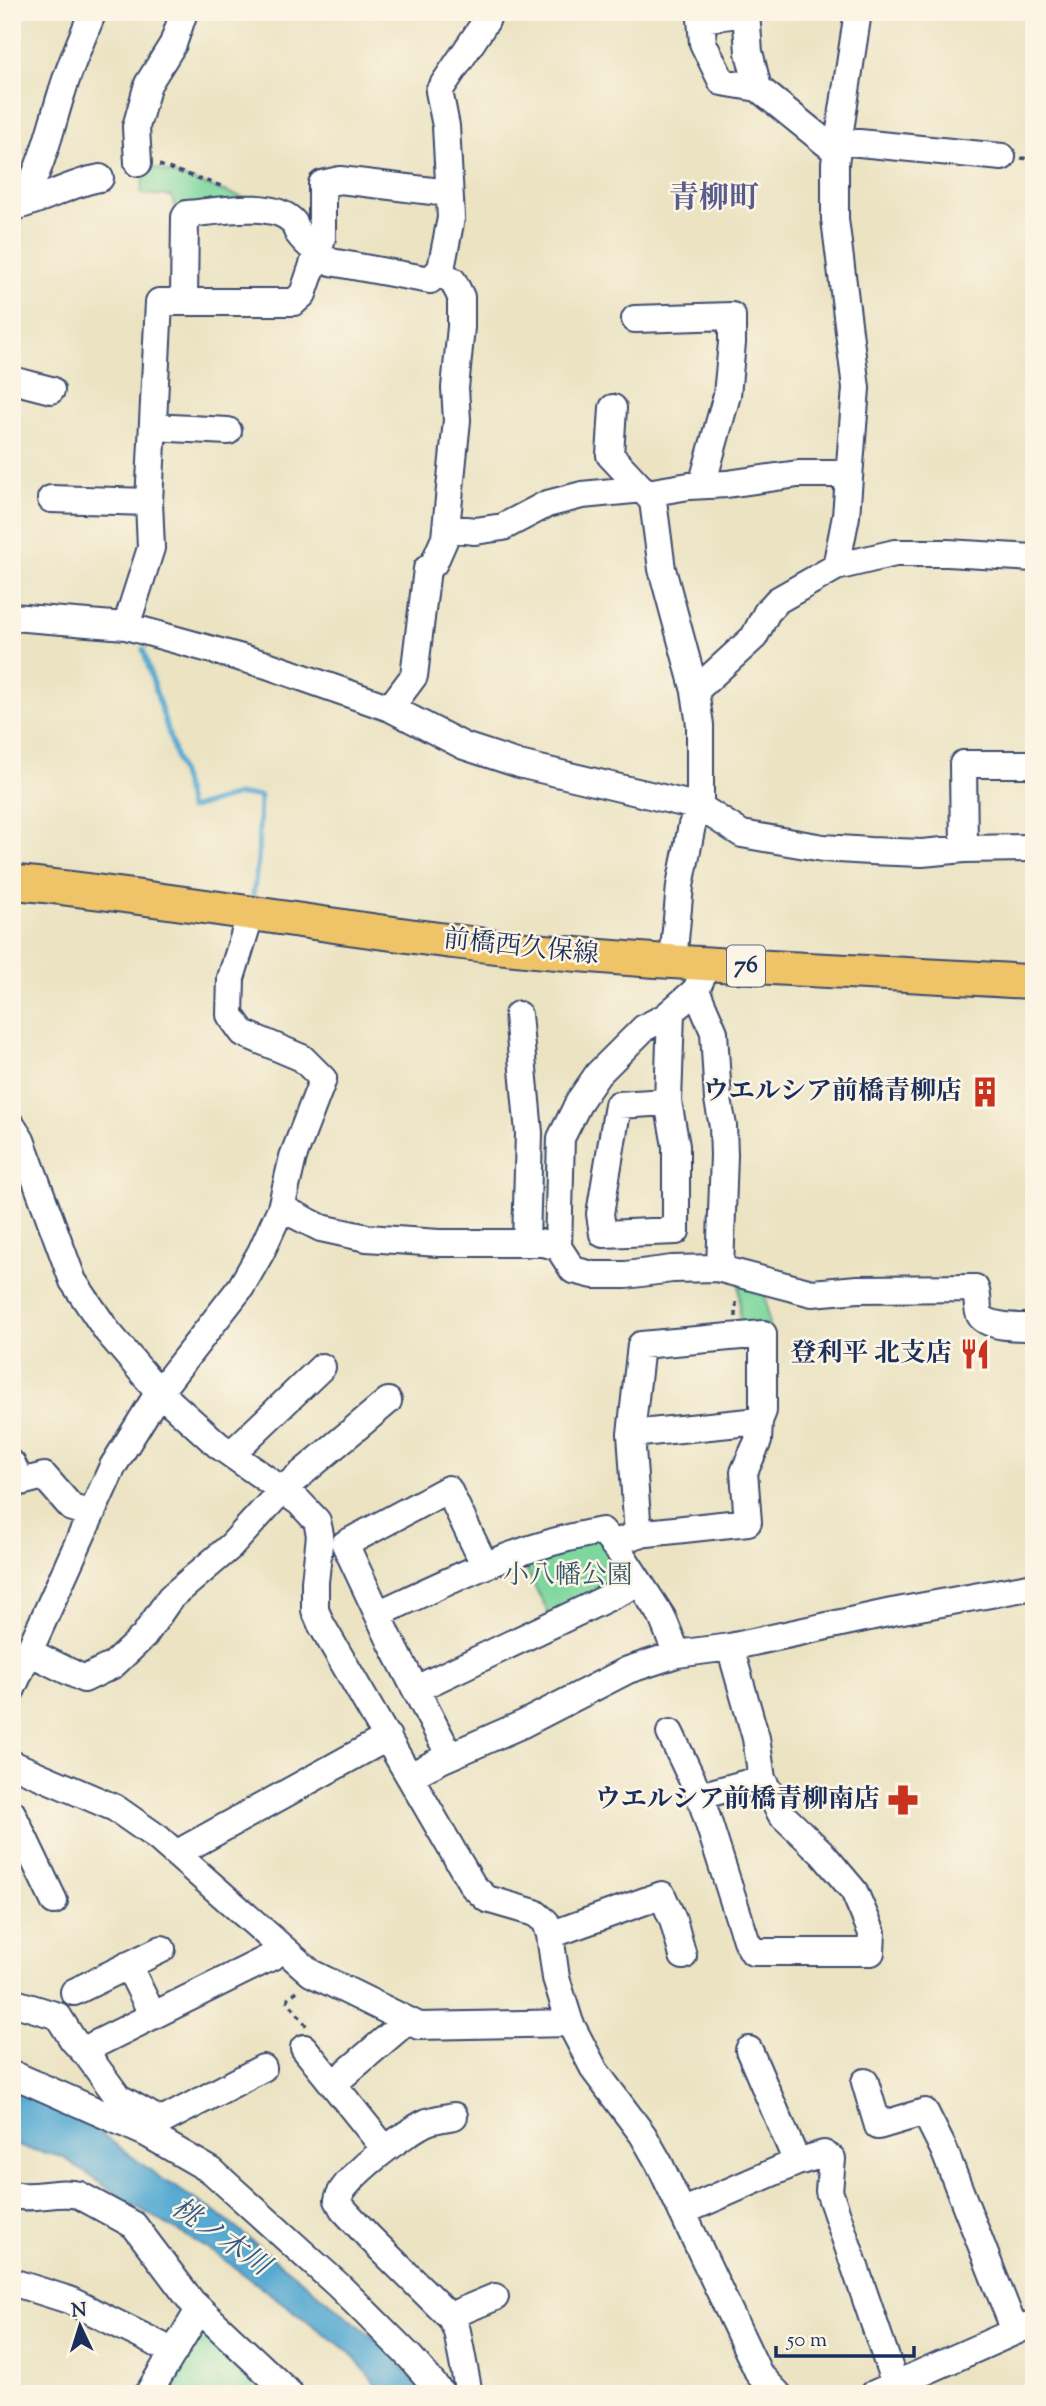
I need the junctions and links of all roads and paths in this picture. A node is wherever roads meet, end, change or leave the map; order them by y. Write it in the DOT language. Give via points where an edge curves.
graph roads {
  1 [pos="93,12"];
  2 [pos="184,12"];
  3 [pos="489,12"];
  4 [pos="858,12"];
  5 [pos="746,13"];
  6 [pos="758,88"];
  7 [pos="838,147"];
  8 [pos="1002,157"];
  9 [pos="138,163"];
  10 [pos="100,178"];
  11 [pos="227,188"];
  12 [pos="450,193"];
  13 [pos="15,208"];
  14 [pos="317,253"];
  15 [pos="439,272"];
  16 [pos="184,300"];
  17 [pos="635,319"];
  18 [pos="12,380"];
  19 [pos="51,390"];
  20 [pos="612,408"];
  21 [pos="153,427"];
  22 [pos="228,431"];
  23 [pos="848,474"];
  24 [pos="702,485"];
  25 [pos="643,489"];
  26 [pos="51,499"];
  27 [pos="149,502"];
  28 [pos="446,528"];
  29 [pos="1034,558"];
  30 [pos="836,567"];
  31 [pos="12,617"];
  32 [pos="126,626"];
  33 [pos="695,691"];
  34 [pos="390,708"];
  35 [pos="1034,764"];
  36 [pos="700,807"];
  37 [pos="1034,848"];
  38 [pos="964,849"];
  39 [pos="12,882"];
  40 [pos="251,913"];
  41 [pos="673,962"];
  42 [pos="701,977"];
  43 [pos="1034,982"];
  44 [pos="671,1012"];
  45 [pos="518,1015"];
  46 [pos="668,1102"];
  47 [pos="12,1126"];
  48 [pos="281,1208"];
  49 [pos="526,1243"];
  50 [pos="558,1247"];
  51 [pos="728,1271"];
  52 [pos="1034,1327"];
  53 [pos="736,1336"];
  54 [pos="322,1367"];
  55 [pos="159,1392"];
  56 [pos="388,1402"];
  57 [pos="759,1421"];
  58 [pos="631,1434"];
  59 [pos="231,1454"];
  60 [pos="12,1464"];
  61 [pos="282,1490"];
  62 [pos="91,1514"];
  63 [pos="638,1534"];
  64 [pos="613,1544"];
  65 [pos="484,1564"];
  66 [pos="639,1583"];
  67 [pos="1034,1586"];
  68 [pos="378,1614"];
  69 [pos="730,1647"];
  70 [pos="29,1652"];
  71 [pos="677,1654"];
  72 [pos="12,1689"];
  73 [pos="416,1689"];
  74 [pos="670,1733"];
  75 [pos="388,1737"];
  76 [pos="450,1756"];
  77 [pos="12,1764"];
  78 [pos="410,1776"];
  79 [pos="762,1779"];
  80 [pos="700,1796"];
  81 [pos="12,1813"];
  82 [pos="176,1854"];
  83 [pos="54,1901"];
  84 [pos="551,1935"];
  85 [pos="162,1948"];
  86 [pos="280,1949"];
  87 [pos="683,1956"];
  88 [pos="128,1965"];
  89 [pos="313,1975"];
  90 [pos="74,1992"];
  91 [pos="12,2002"];
  92 [pos="153,2016"];
  93 [pos="405,2019"];
  94 [pos="569,2023"];
  95 [pos="304,2048"];
  96 [pos="749,2050"];
  97 [pos="85,2052"];
  98 [pos="263,2068"];
  99 [pos="12,2074"];
  100 [pos="864,2082"];
  101 [pos="333,2084"];
  102 [pos="454,2116"];
  103 [pos="385,2149"];
  104 [pos="797,2162"];
  105 [pos="12,2195"];
  106 [pos="682,2212"];
  107 [pos="12,2282"];
  108 [pos="495,2297"];
  109 [pos="200,2311"];
  110 [pos="451,2318"];
  111 [pos="1025,2327"];
  112 [pos="174,2352"];
  113 [pos="884,2389"];
  114 [pos="148,2394"];
  115 [pos="290,2394"];
  116 [pos="442,2394"];
  117 [pos="469,2394"];
  118 [pos="778,2394"];
  1 -- 13 [label="street" via="26,196"];
  2 -- 9 [label="street" via="173,44 148,84 136,127"];
  3 -- 12 [label="street" via="439,91"];
  4 -- 7 [label="street"];
  5 -- 6 [label="street"];
  5 -- 6 [label="street" via="701,19 703,43 722,82"];
  6 -- 7 [label="street"];
  7 -- 8 [label="street"];
  7 -- 23 [label="street" via="835,219 856,388"];
  9 -- 11 [label="path" via="155,164"];
  10 -- 13 [label="street"];
  12 -- 14 [label="street" via="340,180 322,184 322,238"];
  12 -- 15 [label="street" via="451,218"];
  14 -- 15 [label="street" via="331,261 430,280"];
  14 -- 16 [label="street" via="303,294 294,302"];
  14 -- 16 [label="street" via="294,223 275,211 187,215"];
  15 -- 28 [label="street" via="453,281 461,297 457,420"];
  16 -- 21 [label="street" via="159,302"];
  17 -- 24 [label="street" via="732,316 727,395"];
  18 -- 19 [label="street"];
  20 -- 25 [label="street" via="610,455"];
  21 -- 22 [label="street"];
  21 -- 27 [label="street"];
  23 -- 24 [label="street" via="798,474"];
  23 -- 30 [label="street"];
  24 -- 25 [label="street"];
  25 -- 28 [label="street" via="547,504 503,527 475,531"];
  25 -- 33 [label="street" via="653,501 667,591"];
  26 -- 27 [label="street"];
  27 -- 32 [label="street" via="151,548"];
  28 -- 34 [label="street" via="434,563 427,569 414,676"];
  29 -- 30 [label="street" via="895,554"];
  30 -- 33 [label="street" via="778,600 754,637"];
  31 -- 32 [label="street"];
  32 -- 34 [label="street" via="267,665"];
  33 -- 36 [label="street" via="700,725"];
  34 -- 36 [label="street" via="464,746 519,764"];
  35 -- 38 [label="street" via="963,764"];
  36 -- 38 [label="street" via="742,834 823,849 922,853"];
  36 -- 41 [label="street" via="680,886"];
  37 -- 38 [label="street"];
  39 -- 40 [label="main road, 前橋西久保線 / 76"];
  40 -- 41 [label="main road, 前橋西久保線 / 76" via="458,942"];
  40 -- 48 [label="street" via="231,978 230,1016 243,1033 302,1058 323,1079 293,1157"];
  41 -- 42 [label="main road, 前橋西久保線 / 76"];
  42 -- 43 [label="main road, 前橋西久保線 / 76"];
  42 -- 44 [label="street"];
  42 -- 51 [label="street" via="713,1032 723,1126"];
  44 -- 46 [label="street"];
  44 -- 50 [label="street" via="644,1028 598,1074 561,1138"];
  45 -- 49 [label="street" via="529,1133"];
  46 -- 46 [label="street" via="676,1146 676,1231 603,1234 600,1214 618,1105"];
  47 -- 55 [label="street" via="73,1281 107,1331"];
  48 -- 49 [label="street" via="321,1228 367,1238"];
  48 -- 55 [label="street" via="241,1287"];
  49 -- 50 [label="street"];
  50 -- 51 [label="street" via="573,1270 593,1275 672,1269"];
  51 -- 52 [label="street" via="812,1293 975,1288 979,1314 986,1322"];
  51 -- 53 [label="path"];
  53 -- 57 [label="street" via="763,1335 763,1411"];
  53 -- 58 [label="street" via="641,1345"];
  54 -- 59 [label="street"];
  55 -- 59 [label="street"];
  55 -- 62 [label="street" via="113,1466"];
  56 -- 61 [label="street"];
  57 -- 58 [label="street"];
  57 -- 63 [label="street" via="758,1441 744,1472 748,1521"];
  58 -- 63 [label="street"];
  59 -- 61 [label="street"];
  60 -- 62 [label="street" via="20,1482 44,1476 72,1508"];
  61 -- 70 [label="street" via="231,1546 170,1598 144,1636 113,1665 84,1679"];
  61 -- 75 [label="street" via="317,1521 315,1610"];
  62 -- 70 [label="street"];
  63 -- 64 [label="street"];
  64 -- 65 [label="street" via="602,1531"];
  64 -- 66 [label="street"];
  65 -- 68 [label="street"];
  65 -- 68 [label="street" via="448,1489 345,1544"];
  66 -- 71 [label="street" via="662,1618"];
  66 -- 73 [label="street"];
  67 -- 69 [label="street"];
  68 -- 73 [label="street"];
  69 -- 71 [label="street"];
  69 -- 79 [label="street" via="756,1738"];
  70 -- 72 [label="street"];
  71 -- 76 [label="street" via="628,1670"];
  73 -- 76 [label="street"];
  74 -- 80 [label="street"];
  75 -- 78 [label="street"];
  75 -- 82 [label="street"];
  76 -- 78 [label="street"];
  77 -- 82 [label="street" via="115,1808"];
  78 -- 84 [label="street" via="473,1886 487,1899 535,1913 546,1922"];
  79 -- 80 [label="street"];
  79 -- 80 [label="street" via="781,1814 855,1891 872,1933 871,1952 753,1952"];
  81 -- 83 [label="street"];
  82 -- 86 [label="street"];
  84 -- 87 [label="street" via="662,1895"];
  84 -- 94 [label="street" via="556,1978"];
  85 -- 88 [label="street"];
  86 -- 89 [label="street"];
  86 -- 92 [label="street"];
  88 -- 90 [label="street"];
  88 -- 92 [label="street"];
  89 -- 93 [label="street"];
  89 -- 95 [label="path" via="288,1998 313,2035"];
  91 -- 97 [label="street" via="58,2016"];
  92 -- 97 [label="street"];
  93 -- 94 [label="street" via="419,2026"];
  93 -- 101 [label="street"];
  94 -- 106 [label="street" via="595,2071 643,2135"];
  95 -- 101 [label="street"];
  96 -- 104 [label="street"];
  97 -- 98 [label="street" via="118,2097 159,2120"];
  99 -- 116 [label="street" via="146,2133 212,2171 338,2285"];
  100 -- 111 [label="street" via="878,2126 925,2112"];
  101 -- 103 [label="street"];
  102 -- 103 [label="street" via="427,2122"];
  103 -- 110 [label="street" via="343,2186 340,2204"];
  104 -- 106 [label="street"];
  104 -- 113 [label="street" via="824,2154 832,2160 829,2191"];
  105 -- 109 [label="street" via="71,2193 129,2220"];
  106 -- 118 [label="street" via="759,2374"];
  107 -- 112 [label="street" via="69,2300"];
  108 -- 110 [label="street"];
  109 -- 112 [label="street"];
  109 -- 115 [label="street"];
  110 -- 117 [label="street"];
  111 -- 113 [label="street"];
  112 -- 114 [label="street"];
}
